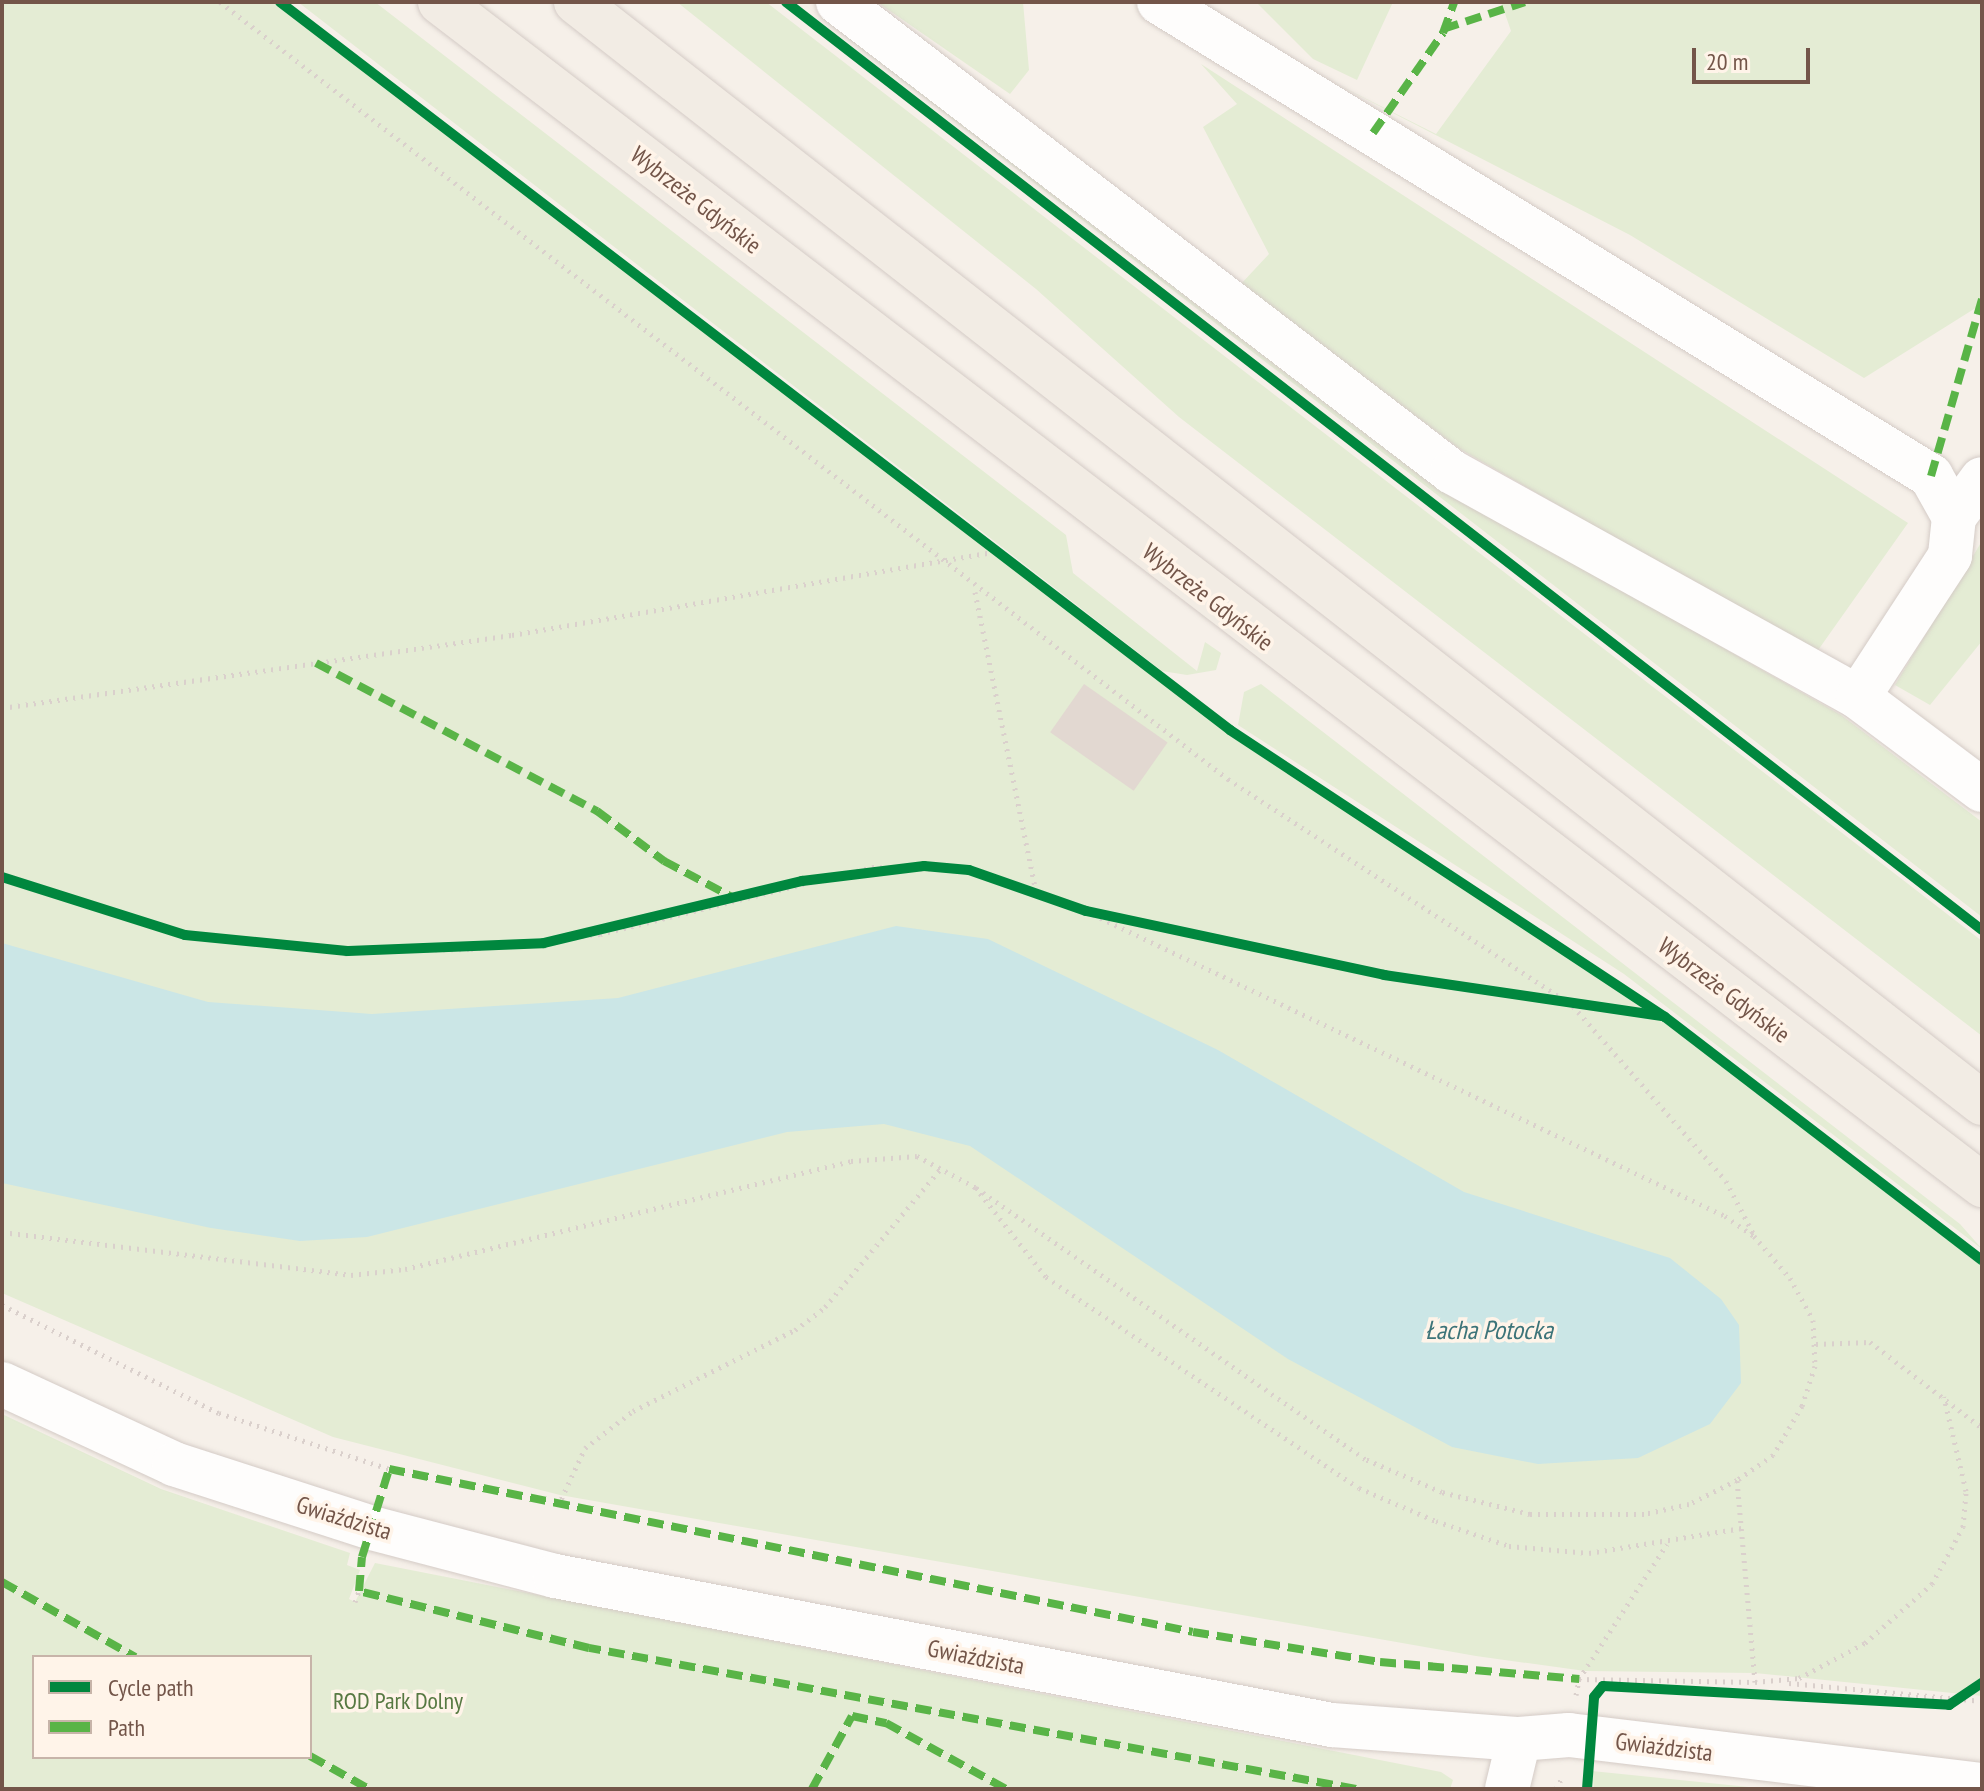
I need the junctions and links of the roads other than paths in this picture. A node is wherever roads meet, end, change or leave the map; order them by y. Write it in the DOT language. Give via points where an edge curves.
graph roads {
  1 [pos="440,2"];
  2 [pos="576,2"];
  3 [pos="838,2"];
  4 [pos="1159,2"];
  5 [pos="1982,479"];
  6 [pos="1954,517"];
  7 [pos="1858,697"];
  8 [pos="1982,790"];
  9 [pos="1982,1103"];
  10 [pos="1982,1185"];
  11 [pos="2,1384"];
  12 [pos="1519,1739"];
  13 [pos="1982,1785"];
  14 [pos="1507,1789"];
  1 -- 10 [label="main road, Wybrzeże Gdyńskie"];
  2 -- 9 [label="main road"];
  3 -- 7 [label="street" via="1452,472"];
  4 -- 6 [label="street" via="1931,476"];
  5 -- 6 [label="street"];
  6 -- 7 [label="street" via="1950,556"];
  7 -- 8 [label="street"];
  11 -- 12 [label="street, Gwiaździsta" via="174,1464 372,1528 555,1576 1332,1725"];
  12 -- 13 [label="street, Gwiaździsta" via="1590,1738"];
  12 -- 14 [label="street"];
}
